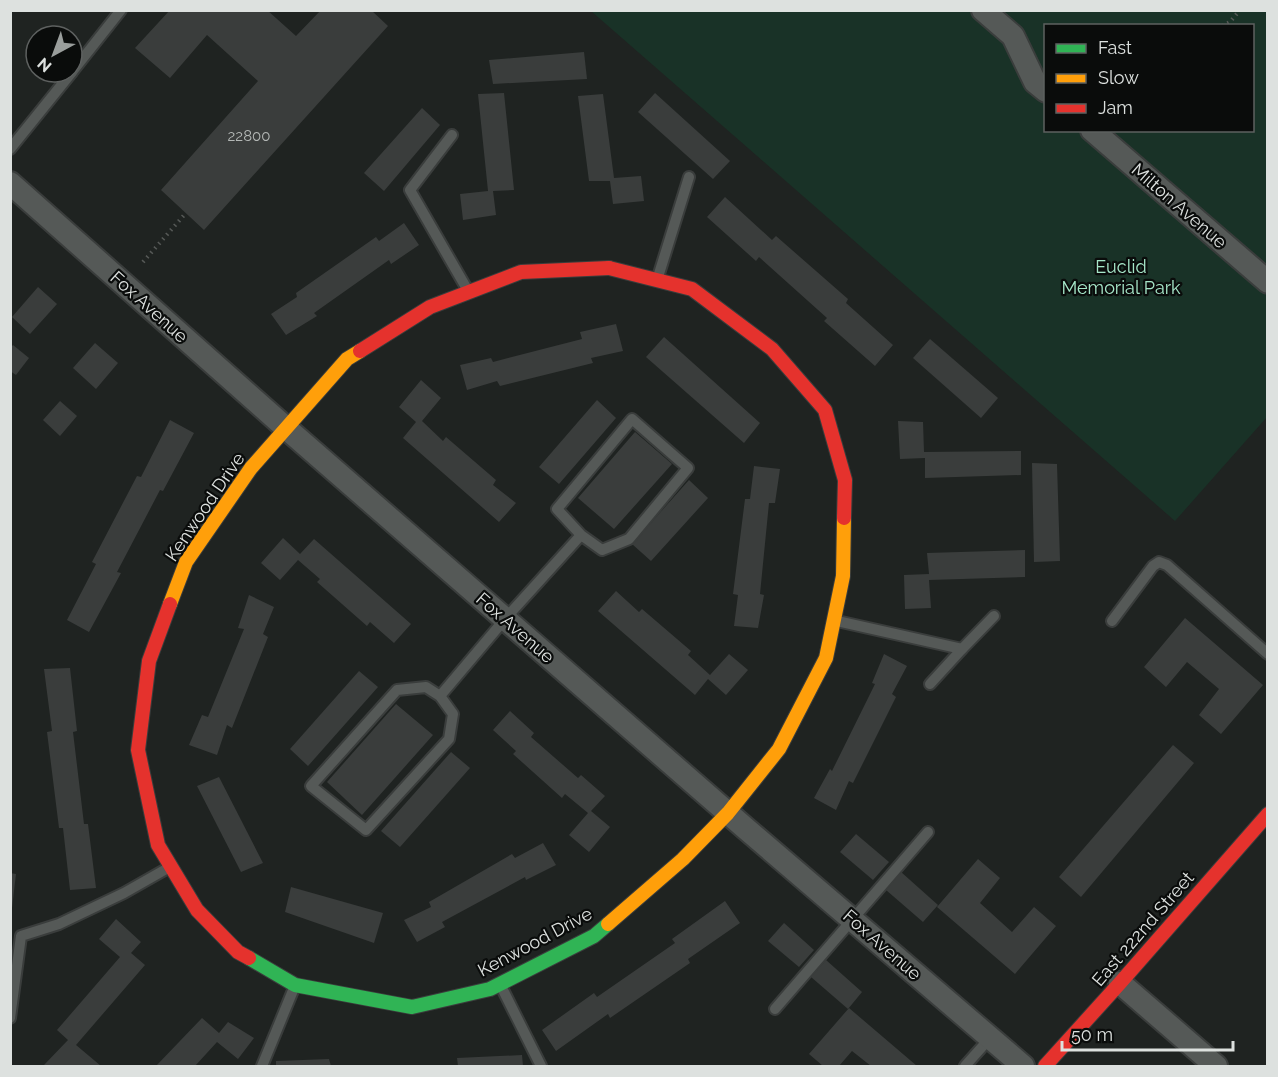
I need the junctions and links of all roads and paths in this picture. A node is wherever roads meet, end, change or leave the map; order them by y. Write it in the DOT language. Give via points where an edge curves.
graph roads {
  1 [pos="121,10"];
  2 [pos="983,10"];
  3 [pos="1240,10"];
  4 [pos="1226,24"];
  5 [pos="84,57"];
  6 [pos="62,84"];
  7 [pos="1040,86"];
  8 [pos="1094,132"];
  9 [pos="452,135"];
  10 [pos="10,149"];
  11 [pos="689,177"];
  12 [pos="10,183"];
  13 [pos="185,214"];
  14 [pos="143,262"];
  15 [pos="657,280"];
  16 [pos="1268,282"];
  17 [pos="469,292"];
  18 [pos="285,428"];
  19 [pos="581,535"];
  20 [pos="994,616"];
  21 [pos="505,619"];
  22 [pos="834,621"];
  23 [pos="1112,621"];
  24 [pos="962,649"];
  25 [pos="1268,654"];
  26 [pos="930,684"];
  27 [pos="440,696"];
  28 [pos="728,813"];
  29 [pos="1268,814"];
  30 [pos="928,832"];
  31 [pos="170,866"];
  32 [pos="852,919"];
  33 [pos="500,983"];
  34 [pos="1120,983"];
  35 [pos="295,985"];
  36 [pos="775,1009"];
  37 [pos="10,1018"];
  38 [pos="990,1038"];
  39 [pos="262,1066"];
  40 [pos="541,1066"];
  41 [pos="965,1066"];
  42 [pos="1023,1066"];
  43 [pos="1045,1066"];
  44 [pos="1216,1066"];
  1 -- 5 [label="lane"];
  2 -- 7 [label="street" via="1013,36"];
  3 -- 4 [label="path"];
  6 -- 10 [label="lane"];
  8 -- 16 [label="street, Milton Avenue"];
  9 -- 17 [label="lane" via="410,190"];
  11 -- 15 [label="lane"];
  12 -- 18 [label="street, Fox Avenue"];
  13 -- 14 [label="path"];
  15 -- 17 [label="street, Kenwood Drive" via="609,268 522,272"];
  15 -- 22 [label="street, Kenwood Drive" via="692,289 772,349 825,410 845,480 843,576"];
  17 -- 18 [label="street, Kenwood Drive" via="430,308 347,359"];
  18 -- 21 [label="street, Fox Avenue"];
  18 -- 31 [label="street, Kenwood Drive" via="251,468 186,562 149,661 138,750 158,845"];
  19 -- 19 [label="lane" via="602,550 629,539 688,468 632,419 557,509"];
  19 -- 21 [label="lane"];
  20 -- 24 [label="lane"];
  21 -- 27 [label="lane"];
  21 -- 28 [label="street, Fox Avenue"];
  22 -- 24 [label="lane"];
  22 -- 28 [label="street, Kenwood Drive" via="826,658 779,749"];
  23 -- 25 [label="lane" via="1159,562"];
  24 -- 26 [label="lane"];
  27 -- 27 [label="lane" via="426,687 397,690 311,786 366,830 449,739 453,714"];
  28 -- 32 [label="street, Fox Avenue"];
  28 -- 33 [label="street, Kenwood Drive" via="683,860 594,936"];
  29 -- 34 [label="street, East 222nd Street"];
  30 -- 32 [label="lane"];
  31 -- 35 [label="street, Kenwood Drive" via="197,910 238,952"];
  31 -- 37 [label="lane" via="59,924 21,936"];
  32 -- 36 [label="lane"];
  32 -- 38 [label="street, Fox Avenue"];
  33 -- 35 [label="street, Kenwood Drive" via="490,989 412,1007"];
  33 -- 40 [label="lane"];
  34 -- 43 [label="street, East 222nd Street"];
  34 -- 44 [label="street"];
  35 -- 39 [label="lane"];
  38 -- 41 [label="lane"];
  38 -- 42 [label="street, Fox Avenue"];
}
